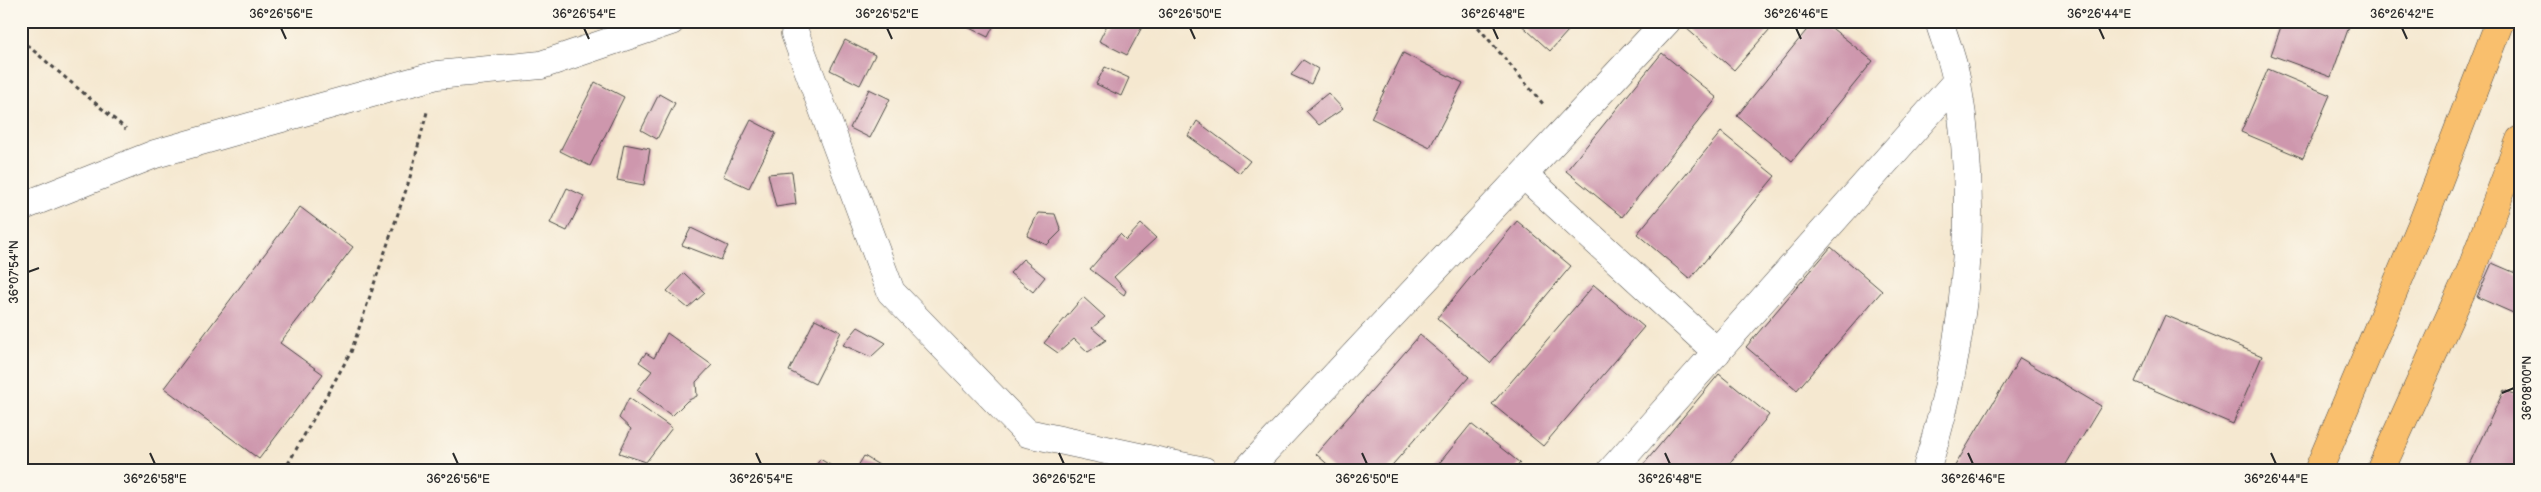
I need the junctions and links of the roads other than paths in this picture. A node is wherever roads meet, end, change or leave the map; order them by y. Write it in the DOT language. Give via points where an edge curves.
graph roads {
  1 [pos="671,21"];
  2 [pos="1667,21"];
  3 [pos="1939,21"];
  4 [pos="2500,21"];
  5 [pos="795,34"];
  6 [pos="1957,81"];
  7 [pos="2520,140"];
  8 [pos="1524,175"];
  9 [pos="21,207"];
  10 [pos="1717,352"];
  11 [pos="1204,471"];
  12 [pos="1246,471"];
  13 [pos="1611,471"];
  14 [pos="1926,471"];
  15 [pos="2318,471"];
  16 [pos="2380,471"];
  1 -- 9 [label="street" via="541,65 437,75 155,154"];
  2 -- 8 [label="street"];
  3 -- 6 [label="street"];
  4 -- 15 [label="main road" via="2422,224"];
  5 -- 11 [label="street" via="891,292 1027,433"];
  6 -- 10 [label="street"];
  6 -- 14 [label="street" via="1969,175 1966,277 1944,414"];
  7 -- 16 [label="main road" via="2471,270"];
  8 -- 10 [label="street"];
  8 -- 12 [label="street"];
  10 -- 13 [label="street"];
}
